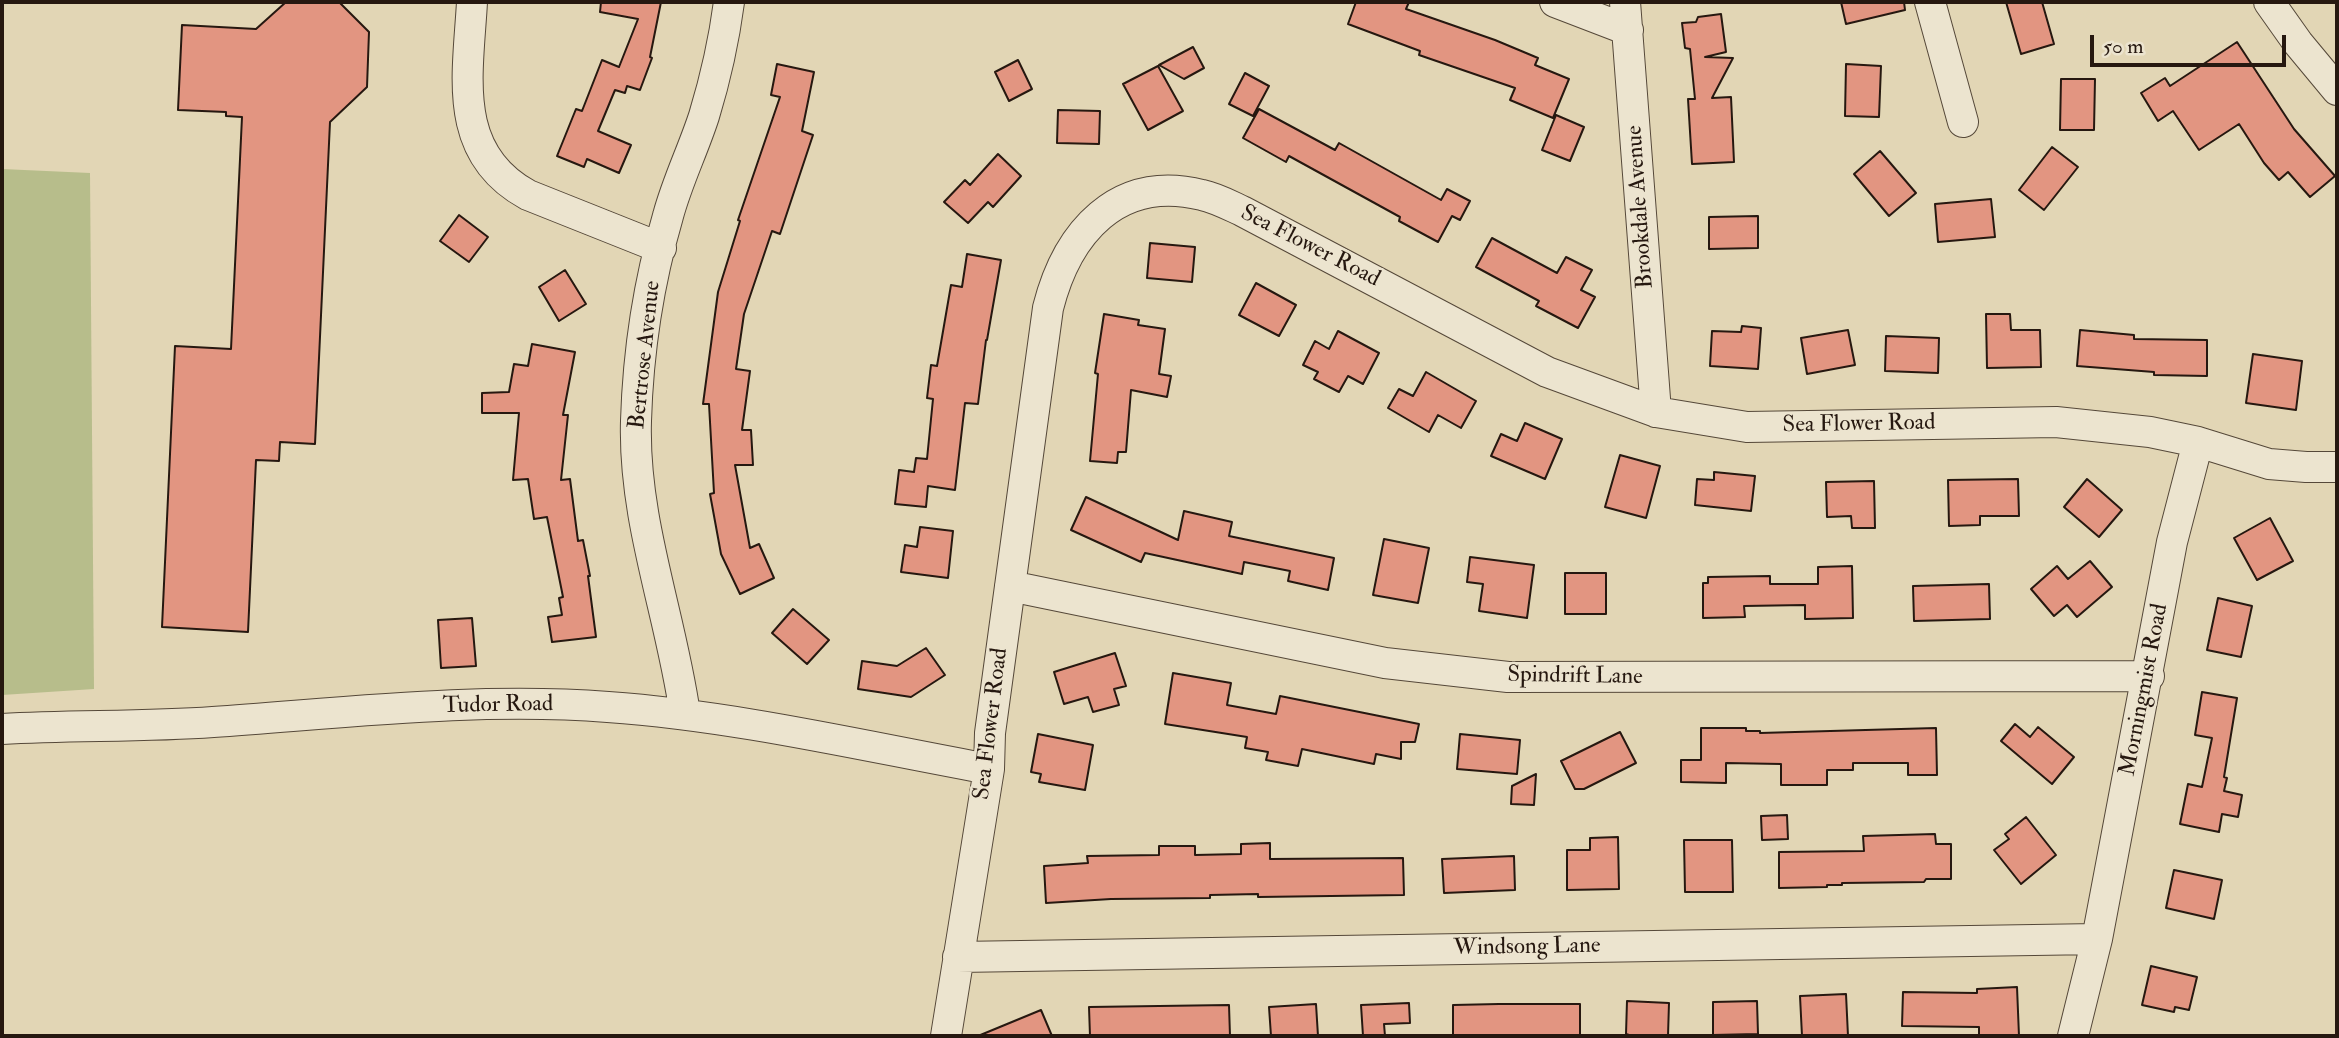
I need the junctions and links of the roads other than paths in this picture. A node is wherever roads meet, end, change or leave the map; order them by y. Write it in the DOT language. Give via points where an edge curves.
graph roads {
  1 [pos="472,2"];
  2 [pos="729,2"];
  3 [pos="1555,2"];
  4 [pos="1930,2"];
  5 [pos="2269,2"];
  6 [pos="1626,16"];
  7 [pos="2337,90"];
  8 [pos="1963,122"];
  9 [pos="661,248"];
  10 [pos="1656,412"];
  11 [pos="2199,442"];
  12 [pos="2337,467"];
  13 [pos="1010,586"];
  14 [pos="2149,676"];
  15 [pos="685,713"];
  16 [pos="2,729"];
  17 [pos="989,769"];
  18 [pos="2097,939"];
  19 [pos="958,957"];
  20 [pos="946,1036"];
  21 [pos="2073,1036"];
  1 -- 9 [label="street" via="466,92 473,132 489,164 528,195"];
  2 -- 9 [label="street, Bertrose Avenue" via="704,115"];
  3 -- 6 [label="street"];
  4 -- 8 [label="street"];
  5 -- 7 [label="street"];
  6 -- 10 [label="street, Brookdale Avenue"];
  9 -- 15 [label="street, Bertrose Avenue" via="641,357 637,478"];
  10 -- 11 [label="street, Sea Flower Road" via="1747,426 2056,422"];
  10 -- 13 [label="street, Sea Flower Road" via="1547,372 1242,211 1203,195 1164,191 1137,196 1112,206 1083,231 1056,279 1040,358"];
  11 -- 12 [label="street, Sea Flower Road" via="2269,464"];
  11 -- 14 [label="street, Morningmist Road" via="2172,542"];
  13 -- 14 [label="street, Spindrift Lane" via="1385,663 1507,677"];
  13 -- 17 [label="street, Sea Flower Road"];
  14 -- 18 [label="street, Morningmist Road"];
  15 -- 16 [label="street, Tudor Road" via="501,704"];
  15 -- 17 [label="street, Tudor Road"];
  17 -- 19 [label="street, Sea Flower Road"];
  18 -- 19 [label="street, Windsong Lane"];
  18 -- 21 [label="street, Morningmist Road"];
  19 -- 20 [label="street, Sea Flower Road"];
}
